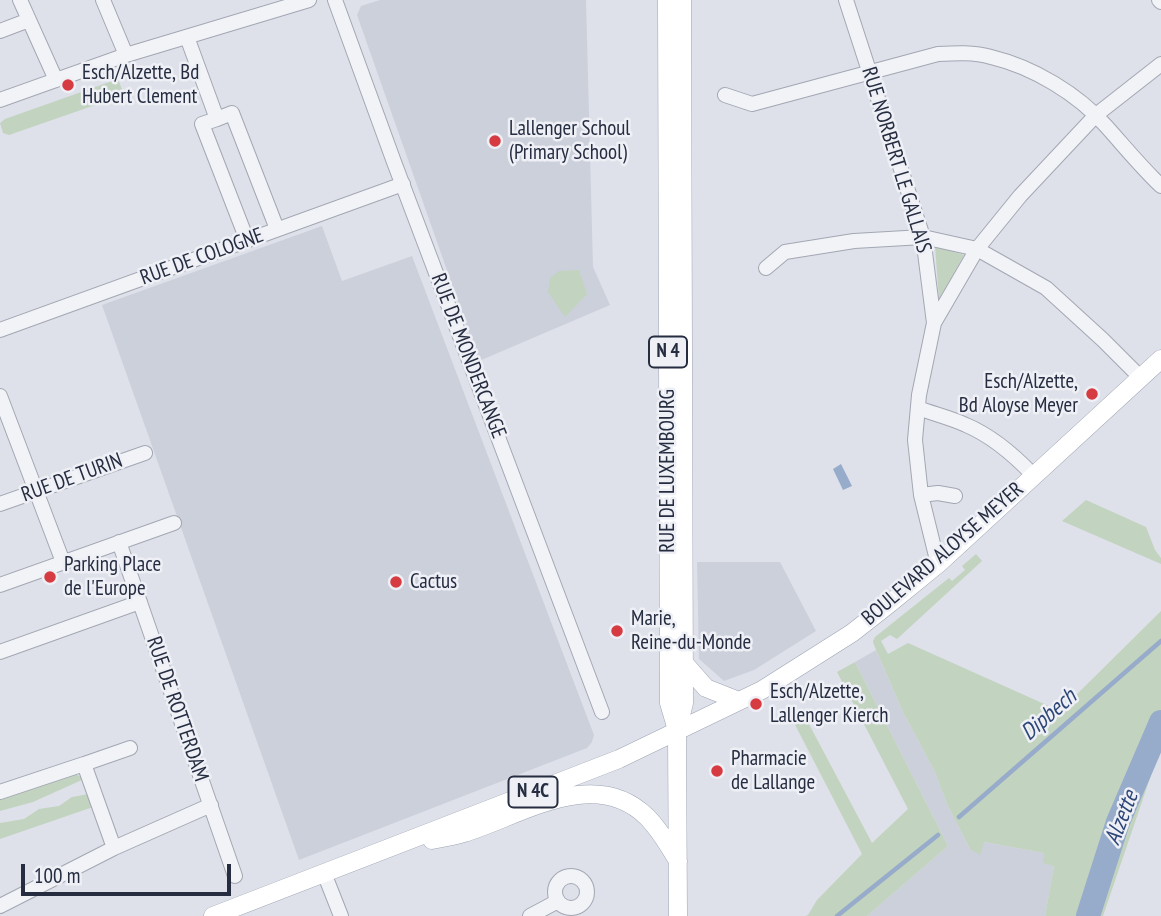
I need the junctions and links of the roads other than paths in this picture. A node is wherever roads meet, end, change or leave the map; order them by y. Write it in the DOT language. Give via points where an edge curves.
graph roads {
  1 [pos="20,0"];
  2 [pos="103,0"];
  3 [pos="309,0"];
  4 [pos="335,0"];
  5 [pos="667,0"];
  6 [pos="682,0"];
  7 [pos="846,0"];
  8 [pos="29,20"];
  9 [pos="0,32"];
  10 [pos="187,37"];
  11 [pos="126,55"];
  12 [pos="1161,64"];
  13 [pos="870,72"];
  14 [pos="56,80"];
  15 [pos="725,95"];
  16 [pos="0,100"];
  17 [pos="1096,115"];
  18 [pos="217,119"];
  19 [pos="403,184"];
  20 [pos="1161,186"];
  21 [pos="277,229"];
  22 [pos="923,237"];
  23 [pos="247,240"];
  24 [pos="976,249"];
  25 [pos="766,268"];
  26 [pos="934,323"];
  27 [pos="0,330"];
  28 [pos="1161,359"];
  29 [pos="1140,377"];
  30 [pos="0,396"];
  31 [pos="918,408"];
  32 [pos="145,453"];
  33 [pos="1034,475"];
  34 [pos="36,491"];
  35 [pos="921,495"];
  36 [pos="955,496"];
  37 [pos="0,504"];
  38 [pos="174,523"];
  39 [pos="119,542"];
  40 [pos="63,562"];
  41 [pos="937,564"];
  42 [pos="0,584"];
  43 [pos="140,602"];
  44 [pos="0,652"];
  45 [pos="684,663"];
  46 [pos="739,701"];
  47 [pos="602,712"];
  48 [pos="677,731"];
  49 [pos="130,748"];
  50 [pos="84,764"];
  51 [pos="0,792"];
  52 [pos="211,805"];
  53 [pos="114,848"];
  54 [pos="388,849"];
  55 [pos="678,861"];
  56 [pos="324,873"];
  57 [pos="235,876"];
  58 [pos="558,901"];
  59 [pos="0,906"];
  60 [pos="213,916"];
  61 [pos="341,916"];
  62 [pos="530,916"];
  63 [pos="678,916"];
  1 -- 8 [label="street"];
  2 -- 11 [label="street"];
  3 -- 10 [label="street"];
  4 -- 19 [label="street, RUE DE MONDERCANGE"];
  5 -- 48 [label="main road, RUE DE LUXEMBOURG / N 4" via="669,703"];
  6 -- 45 [label="main road, RUE DE LUXEMBOURG / N 4"];
  7 -- 13 [label="street, RUE NORBERT LE GALLAIS"];
  8 -- 9 [label="street"];
  8 -- 14 [label="street"];
  10 -- 11 [label="street"];
  10 -- 18 [label="street"];
  11 -- 14 [label="street"];
  12 -- 17 [label="street"];
  13 -- 15 [label="street" via="752,104"];
  13 -- 17 [label="street" via="937,54 992,57 1057,85"];
  13 -- 22 [label="street, RUE NORBERT LE GALLAIS"];
  14 -- 16 [label="street"];
  17 -- 20 [label="street"];
  17 -- 24 [label="street"];
  18 -- 21 [label="street" via="232,113"];
  18 -- 23 [label="street" via="202,124"];
  19 -- 21 [label="street, RUE DE COLOGNE"];
  19 -- 47 [label="street, RUE DE MONDERCANGE"];
  21 -- 23 [label="street, RUE DE COLOGNE"];
  22 -- 24 [label="street"];
  22 -- 25 [label="street" via="785,252"];
  22 -- 26 [label="street, RUE NORBERT LE GALLAIS"];
  23 -- 27 [label="street, RUE DE COLOGNE"];
  24 -- 26 [label="street"];
  24 -- 29 [label="street" via="1046,288"];
  26 -- 31 [label="street"];
  28 -- 29 [label="main road, BOULEVARD ALOYSE MEYER"];
  29 -- 33 [label="main road, BOULEVARD ALOYSE MEYER"];
  30 -- 34 [label="street"];
  31 -- 33 [label="street" via="992,439"];
  31 -- 35 [label="street" via="915,440"];
  32 -- 34 [label="street, RUE DE TURIN"];
  33 -- 41 [label="main road, BOULEVARD ALOYSE MEYER"];
  34 -- 37 [label="street, RUE DE TURIN"];
  34 -- 40 [label="street"];
  35 -- 36 [label="street"];
  35 -- 41 [label="street"];
  38 -- 39 [label="street"];
  39 -- 40 [label="street"];
  39 -- 43 [label="street, RUE DE ROTTERDAM"];
  40 -- 42 [label="street"];
  41 -- 46 [label="main road, BOULEVARD ALOYSE MEYER" via="852,633"];
  43 -- 44 [label="street"];
  43 -- 52 [label="street, RUE DE ROTTERDAM"];
  45 -- 46 [label="main road" via="706,688"];
  45 -- 48 [label="main road, RUE DE LUXEMBOURG / N 4" via="684,703"];
  46 -- 48 [label="main road, BOULEVARD ALOYSE MEYER"];
  48 -- 54 [label="main road, N 4C"];
  48 -- 55 [label="main road, RUE DE LUXEMBOURG / N 4"];
  49 -- 50 [label="street"];
  50 -- 51 [label="street"];
  50 -- 53 [label="street"];
  52 -- 53 [label="street"];
  52 -- 57 [label="street, RUE DE ROTTERDAM"];
  53 -- 59 [label="street"];
  54 -- 55 [label="main road" via="463,834 559,798 589,793 613,797 645,815"];
  54 -- 56 [label="main road, N 4C"];
  55 -- 63 [label="main road, RUE DE LUXEMBOURG / N 4"];
  56 -- 60 [label="main road, N 4C"];
  56 -- 61 [label="street"];
  58 -- 62 [label="street"];
}
